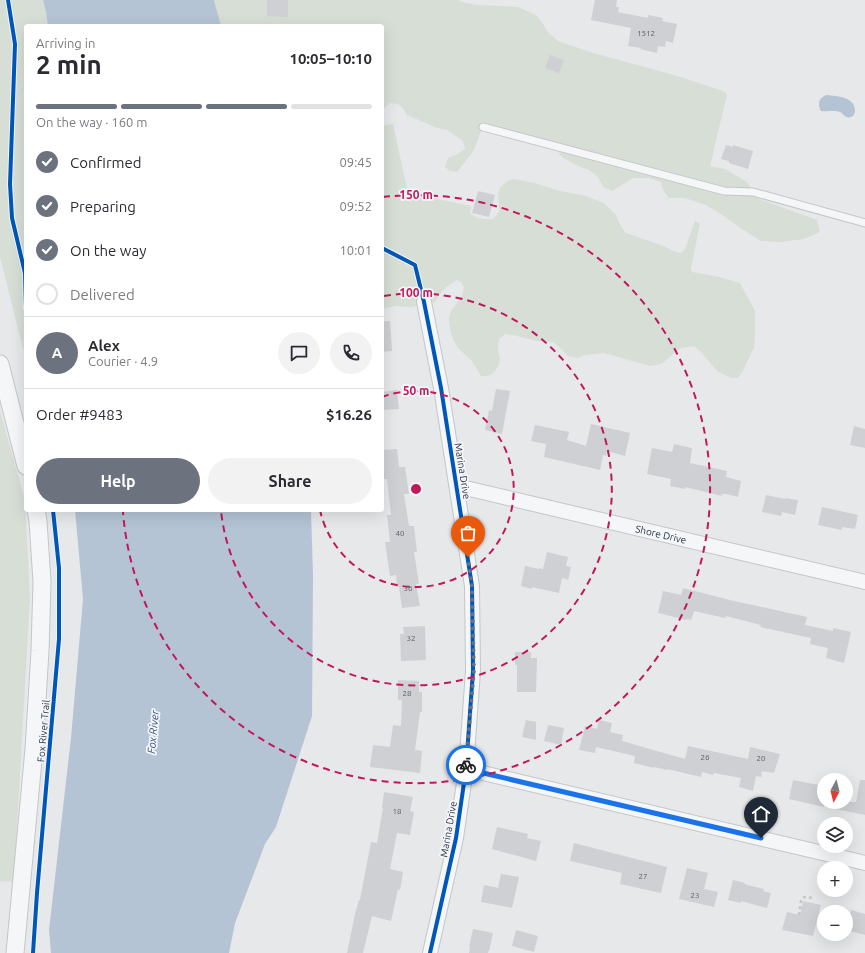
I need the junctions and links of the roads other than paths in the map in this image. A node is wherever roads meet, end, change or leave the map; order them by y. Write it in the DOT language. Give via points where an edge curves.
graph roads {
  1 [pos="483,128"];
  2 [pos="865,223"];
  3 [pos="424,302"];
  4 [pos="0,364"];
  5 [pos="24,458"];
  6 [pos="457,486"];
  7 [pos="36,512"];
  8 [pos="865,582"];
  9 [pos="466,769"];
  10 [pos="865,862"];
  11 [pos="15,953"];
  12 [pos="430,953"];
  1 -- 2 [label="lane" via="724,191 753,192"];
  3 -- 6 [label="street, Marina Drive"];
  4 -- 5 [label="street"];
  6 -- 8 [label="street, Shore Drive"];
  6 -- 9 [label="street, Marina Drive" via="472,586 474,671"];
  7 -- 11 [label="street" via="42,582 40,650 34,749"];
  9 -- 10 [label="street"];
  9 -- 12 [label="street, Marina Drive" via="456,838"];
}
